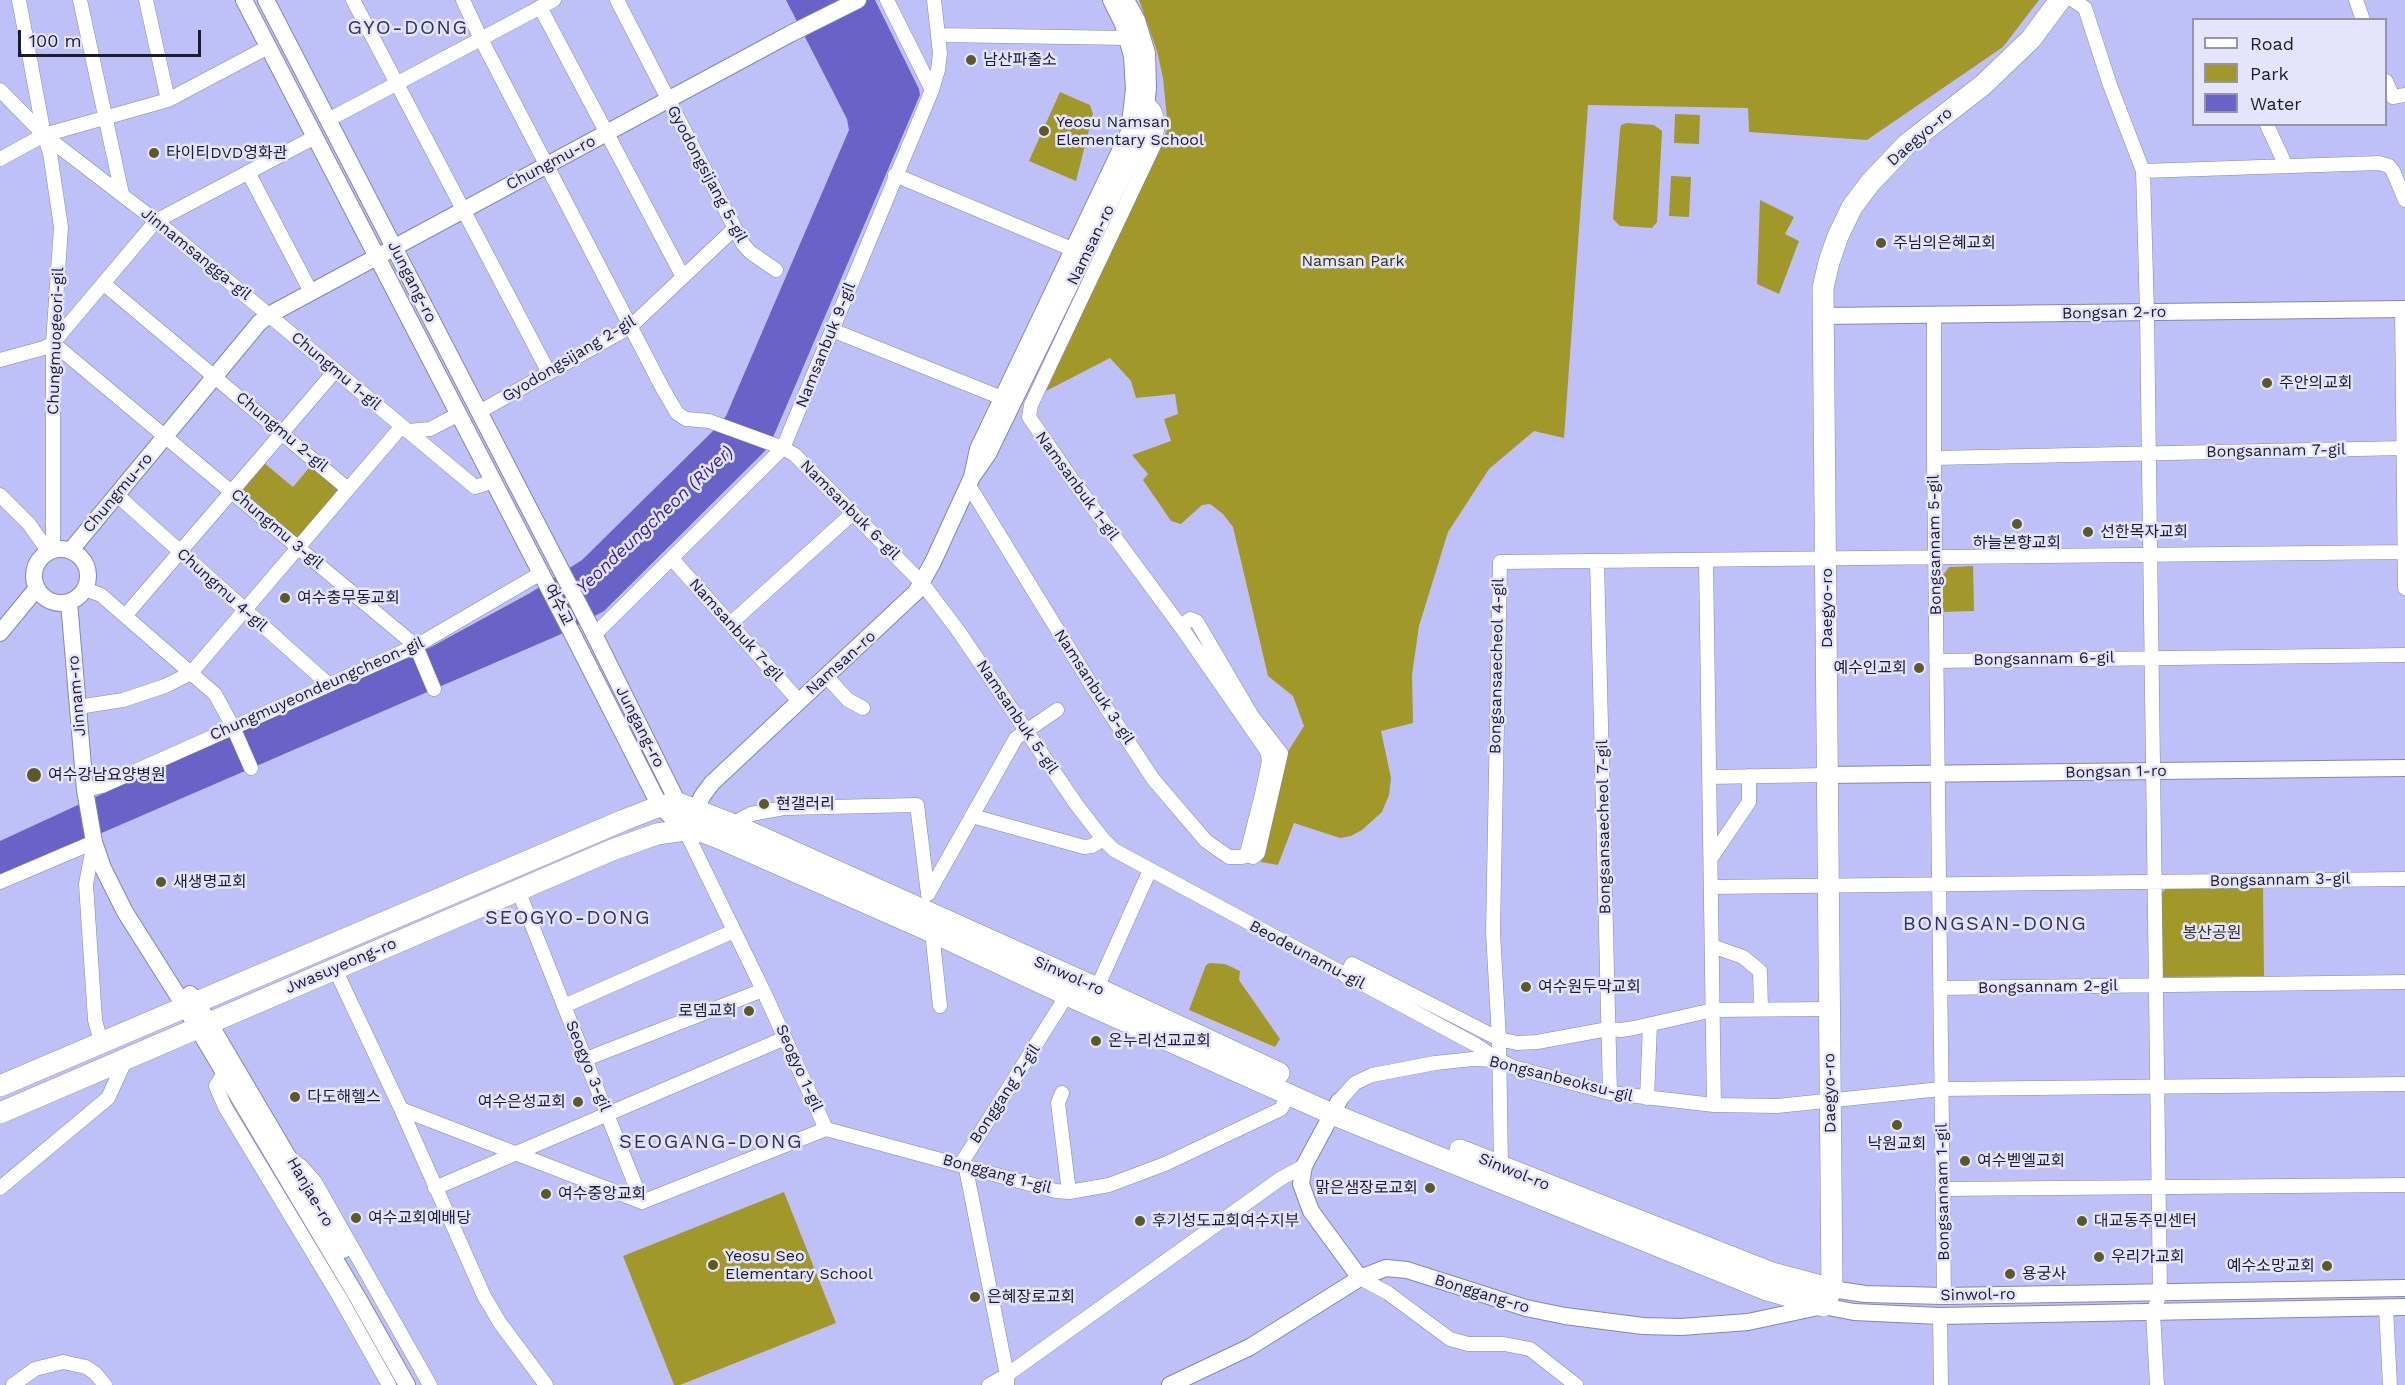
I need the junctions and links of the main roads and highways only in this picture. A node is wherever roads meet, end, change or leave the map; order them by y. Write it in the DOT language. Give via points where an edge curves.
graph roads {
  1 [pos="2060,0"];
  2 [pos="678,806"];
  3 [pos="685,830"];
  4 [pos="294,960"];
  5 [pos="304,982"];
  6 [pos="57,1061"];
  7 [pos="66,1085"];
  8 [pos="0,1086"];
  9 [pos="1335,1108"];
  10 [pos="0,1113"];
  11 [pos="1828,1298"];
  1 -- 11 [label="main road, Daegyo-ro" via="2031,39 1983,85 1907,144 1861,194 1844,221 1828,261 1823,288 1831,1100"];
  2 -- 4 [label="main road, Jwasuyeong-ro"];
  2 -- 9 [label="main road, Sinwol-ro" via="924,901"];
  3 -- 5 [label="main road, Jwasuyeong-ro" via="671,830 632,842"];
  3 -- 9 [label="main road, Sinwol-ro" via="721,839 1289,1094"];
  4 -- 5 [label="main road"];
  4 -- 6 [label="main road, Jwasuyeong-ro"];
  5 -- 7 [label="main road, Jwasuyeong-ro"];
  6 -- 7 [label="main road"];
  6 -- 8 [label="main road, Jwasuyeong-ro"];
  7 -- 10 [label="main road, Jwasuyeong-ro"];
  9 -- 11 [label="main road, Sinwol-ro" via="1501,1167"];
  9 -- 11 [label="main road, Sinwol-ro" via="1767,1290"];
}
